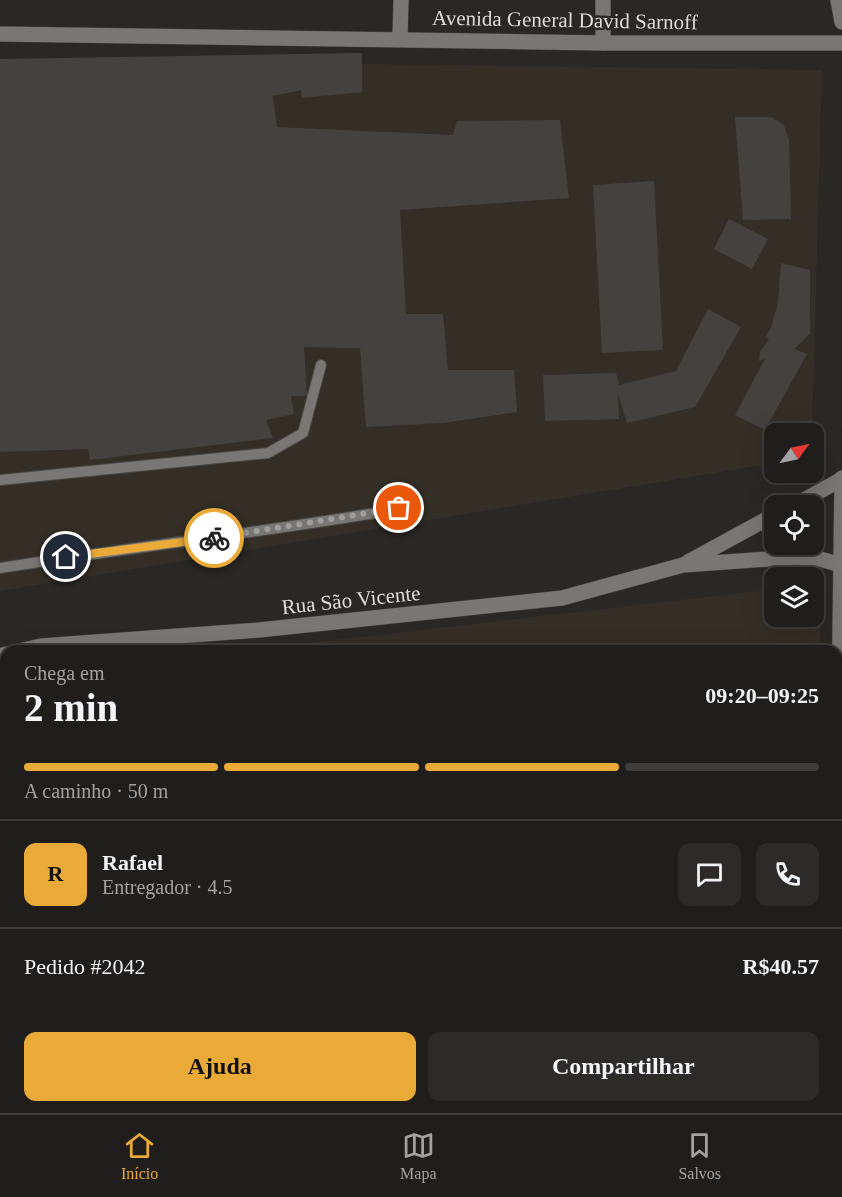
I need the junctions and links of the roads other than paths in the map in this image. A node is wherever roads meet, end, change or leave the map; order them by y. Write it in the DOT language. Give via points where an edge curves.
graph roads {
  1 [pos="401,0"];
  2 [pos="603,0"];
  3 [pos="838,0"];
  4 [pos="842,22"];
  5 [pos="0,34"];
  6 [pos="400,38"];
  7 [pos="603,43"];
  8 [pos="842,44"];
  9 [pos="321,365"];
  10 [pos="842,479"];
  11 [pos="0,480"];
  12 [pos="813,495"];
  13 [pos="399,508"];
  14 [pos="764,520"];
  15 [pos="683,565"];
  16 [pos="841,565"];
  17 [pos="0,568"];
  18 [pos="55,645"];
  19 [pos="840,645"];
  1 -- 6 [label="street"];
  2 -- 7 [label="street"];
  3 -- 4 [label="street"];
  5 -- 6 [label="street, Avenida General David Sarnoff"];
  6 -- 7 [label="street, Avenida General David Sarnoff"];
  7 -- 8 [label="street, Avenida General David Sarnoff"];
  9 -- 11 [label="lane" via="303,433 268,453"];
  10 -- 12 [label="street"];
  10 -- 16 [label="street"];
  13 -- 17 [label="lane"];
  14 -- 15 [label="street, Rua São Vicente"];
  15 -- 16 [label="street, Rua São Vicente" via="798,557"];
  15 -- 18 [label="street, Rua São Vicente" via="562,598 259,630"];
  16 -- 19 [label="street"];
}
